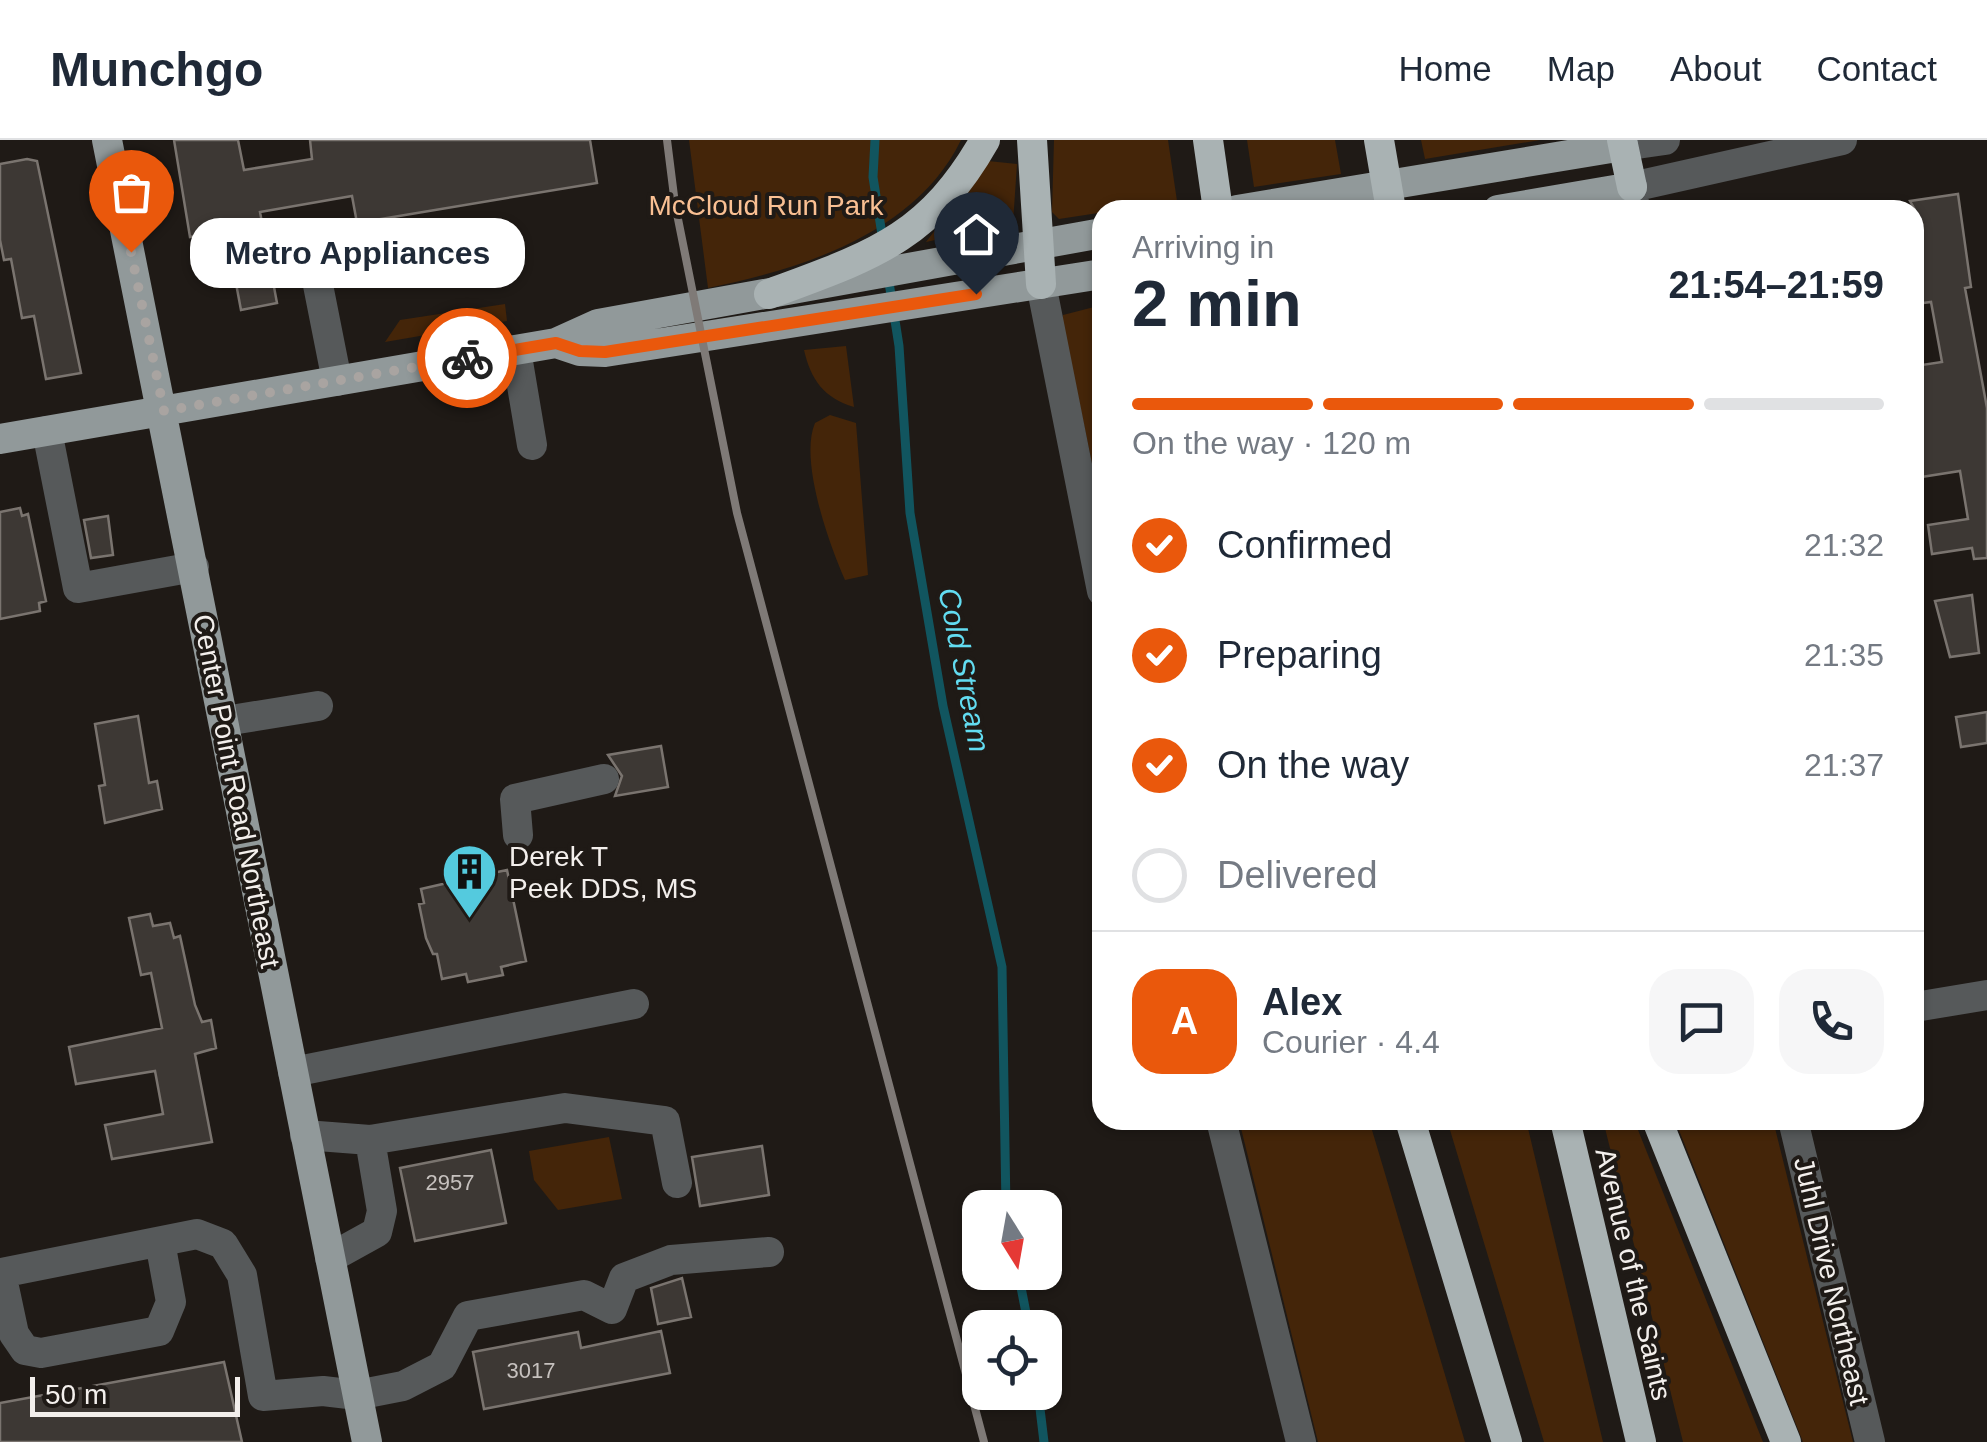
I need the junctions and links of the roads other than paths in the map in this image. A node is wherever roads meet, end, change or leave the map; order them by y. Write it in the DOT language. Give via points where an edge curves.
graph roads {
  1 [pos="107,140"];
  2 [pos="985,140"];
  3 [pos="1032,140"];
  4 [pos="1208,140"];
  5 [pos="1379,140"];
  6 [pos="1666,140"];
  7 [pos="1842,140"];
  8 [pos="1622,143"];
  9 [pos="1634,199"];
  10 [pos="1217,200"];
  11 [pos="1294,200"];
  12 [pos="1390,200"];
  13 [pos="1092,234"];
  14 [pos="1036,244"];
  15 [pos="830,276"];
  16 [pos="1092,276"];
  17 [pos="1041,284"];
  18 [pos="318,285"];
  19 [pos="770,294"];
  20 [pos="556,343"];
  21 [pos="516,350"];
  22 [pos="336,382"];
  23 [pos="164,411"];
  24 [pos="47,431"];
  25 [pos="0,439"];
  26 [pos="532,445"];
  27 [pos="1092,541"];
  28 [pos="194,567"];
  29 [pos="318,706"];
  30 [pos="224,721"];
  31 [pos="604,779"];
  32 [pos="518,834"];
  33 [pos="1987,995"];
  34 [pos="634,1004"];
  35 [pos="1924,1006"];
  36 [pos="293,1072"];
  37 [pos="1224,1130"];
  38 [pos="1413,1130"];
  39 [pos="1567,1130"];
  40 [pos="1662,1130"];
  41 [pos="1795,1130"];
  42 [pos="305,1135"];
  43 [pos="370,1140"];
  44 [pos="678,1183"];
  45 [pos="160,1242"];
  46 [pos="769,1252"];
  47 [pos="330,1258"];
  48 [pos="358,1396"];
  49 [pos="367,1442"];
  50 [pos="1302,1442"];
  51 [pos="1506,1442"];
  52 [pos="1641,1442"];
  53 [pos="1786,1442"];
  54 [pos="1870,1442"];
  1 -- 23 [label="main road, Center Point Road Northeast"];
  2 -- 15 [label="highway" via="912,232"];
  3 -- 14 [label="highway"];
  4 -- 10 [label="highway"];
  5 -- 12 [label="highway, bridge"];
  6 -- 8 [label="street"];
  7 -- 9 [label="street"];
  8 -- 9 [label="highway"];
  8 -- 11 [label="main road"];
  13 -- 14 [label="main road"];
  14 -- 15 [label="main road"];
  14 -- 17 [label="highway"];
  15 -- 19 [label="highway"];
  16 -- 17 [label="main road"];
  17 -- 20 [label="main road" via="605,352"];
  17 -- 27 [label="street"];
  18 -- 22 [label="street"];
  19 -- 20 [label="main road" via="598,324"];
  20 -- 21 [label="main road"];
  21 -- 22 [label="main road"];
  21 -- 26 [label="street"];
  22 -- 23 [label="main road"];
  23 -- 24 [label="main road"];
  23 -- 28 [label="main road, Center Point Road Northeast"];
  24 -- 25 [label="main road"];
  24 -- 28 [label="street" via="78,588"];
  28 -- 30 [label="main road, Center Point Road Northeast"];
  29 -- 30 [label="street"];
  30 -- 36 [label="main road, Center Point Road Northeast"];
  31 -- 32 [label="street" via="515,800"];
  33 -- 35 [label="street"];
  34 -- 36 [label="street"];
  36 -- 42 [label="main road, Center Point Road Northeast"];
  37 -- 50 [label="street"];
  38 -- 51 [label="highway"];
  39 -- 52 [label="highway, Avenue of the Saints"];
  40 -- 53 [label="highway"];
  41 -- 54 [label="street, Juhl Drive Northeast"];
  42 -- 43 [label="street"];
  42 -- 47 [label="main road, Center Point Road Northeast"];
  43 -- 44 [label="street" via="565,1108 666,1121"];
  43 -- 47 [label="street" via="382,1211 377,1232"];
  45 -- 45 [label="street" via="2,1273 14,1334 25,1350 41,1353 160,1330 171,1302"];
  45 -- 48 [label="street" via="197,1234 222,1244 242,1275 263,1396"];
  46 -- 48 [label="street" via="671,1260 624,1278 612,1309 584,1294 468,1316 442,1366 403,1386"];
  47 -- 48 [label="main road, Center Point Road Northeast"];
  48 -- 49 [label="main road, Center Point Road Northeast"];
}
